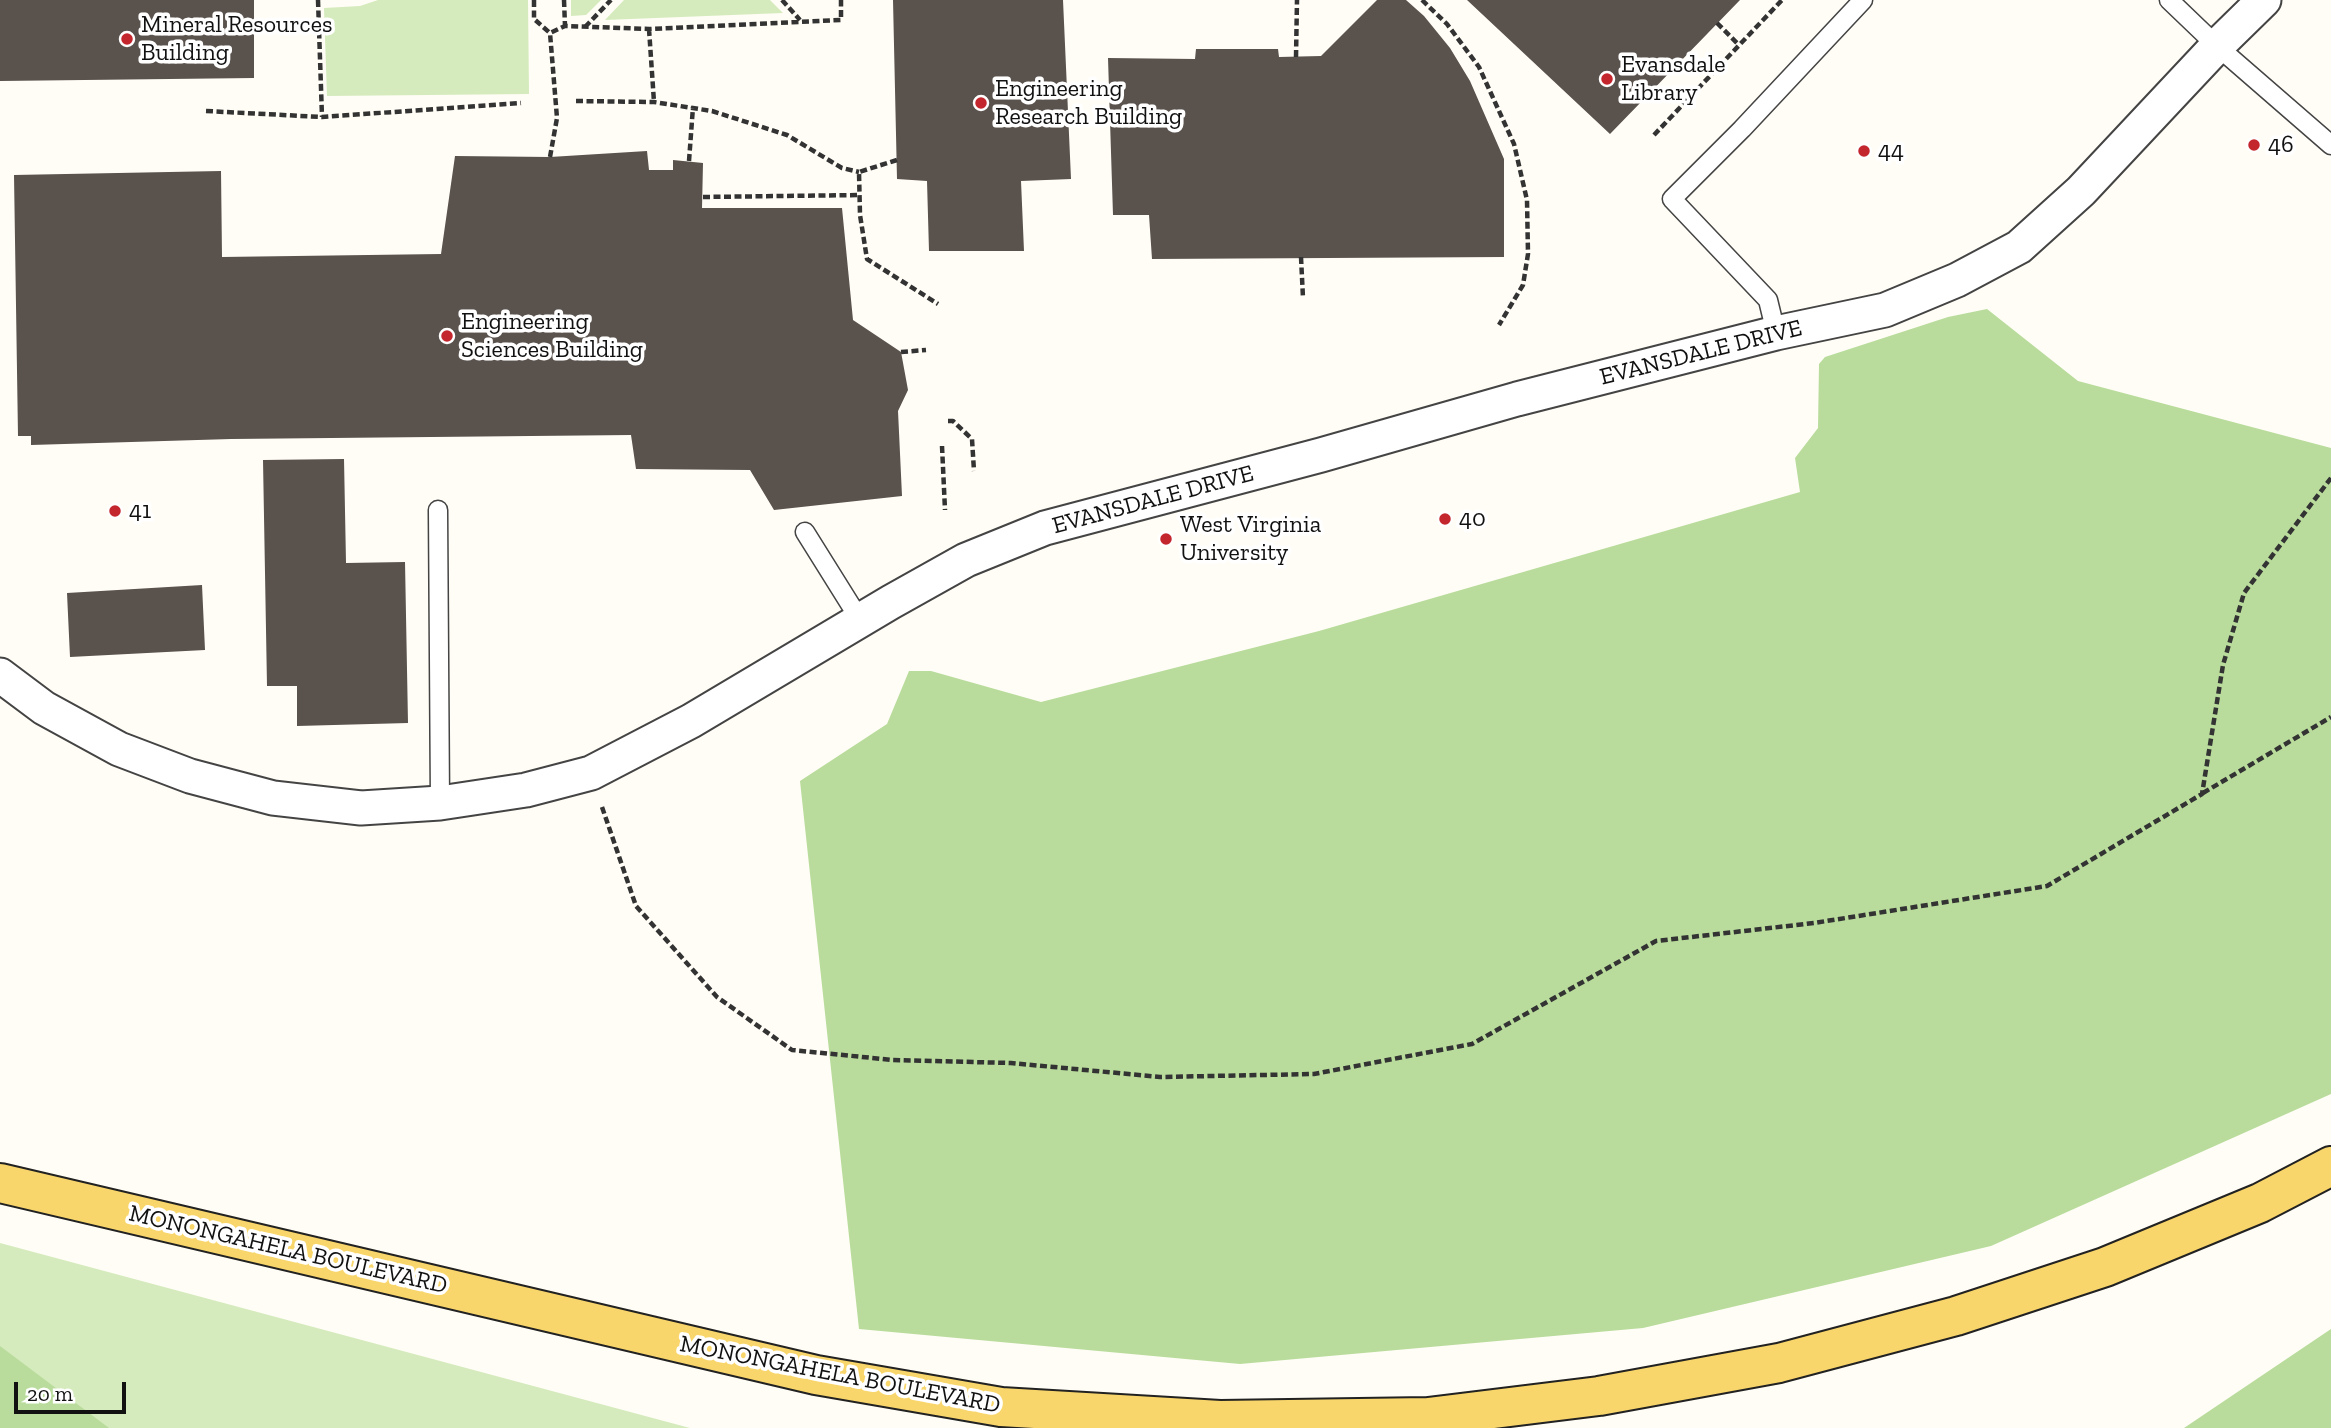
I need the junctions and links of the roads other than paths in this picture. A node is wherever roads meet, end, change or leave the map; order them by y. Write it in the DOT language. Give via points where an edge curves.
graph roads {
  1 [pos="1863,0"];
  2 [pos="2169,0"];
  3 [pos="2264,0"];
  4 [pos="2217,46"];
  5 [pos="2331,145"];
  6 [pos="1776,333"];
  7 [pos="438,510"];
  8 [pos="805,532"];
  9 [pos="860,621"];
  10 [pos="0,675"];
  11 [pos="440,803"];
  12 [pos="2331,1166"];
  13 [pos="0,1182"];
  1 -- 6 [label="lane" via="1672,198 1768,300"];
  2 -- 4 [label="lane"];
  3 -- 4 [label="street, EVANSDALE DRIVE"];
  4 -- 5 [label="lane"];
  4 -- 6 [label="street, EVANSDALE DRIVE" via="2081,191 2019,247 1885,310"];
  6 -- 9 [label="street, EVANSDALE DRIVE" via="1045,528 965,560"];
  7 -- 11 [label="lane"];
  8 -- 9 [label="lane"];
  9 -- 11 [label="street, EVANSDALE DRIVE" via="591,774"];
  10 -- 11 [label="street, EVANSDALE DRIVE" via="44,708 119,749 190,776 273,798 361,808"];
  12 -- 13 [label="main road, MONONGAHELA BOULEVARD" via="2260,1203 2105,1267 1956,1316 1779,1363 1600,1396 1428,1417 1220,1420 1001,1407 816,1375"];
}
